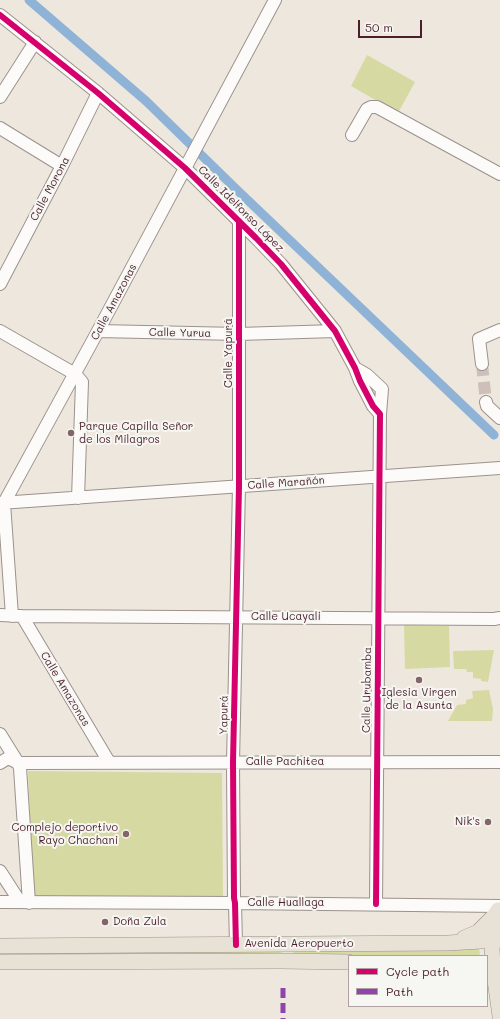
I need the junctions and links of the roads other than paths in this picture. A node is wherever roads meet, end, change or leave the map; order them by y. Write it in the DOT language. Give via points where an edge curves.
graph roads {
  1 [pos="275,0"];
  2 [pos="0,15"];
  3 [pos="35,42"];
  4 [pos="98,93"];
  5 [pos="0,97"];
  6 [pos="0,128"];
  7 [pos="352,135"];
  8 [pos="188,162"];
  9 [pos="62,166"];
  10 [pos="500,174"];
  11 [pos="239,221"];
  12 [pos="0,284"];
  13 [pos="500,330"];
  14 [pos="0,331"];
  15 [pos="335,331"];
  16 [pos="98,332"];
  17 [pos="239,334"];
  18 [pos="482,364"];
  19 [pos="75,374"];
  20 [pos="486,402"];
  21 [pos="500,418"];
  22 [pos="500,468"];
  23 [pos="380,476"];
  24 [pos="239,486"];
  25 [pos="78,498"];
  26 [pos="2,503"];
  27 [pos="11,616"];
  28 [pos="235,617"];
  29 [pos="378,618"];
  30 [pos="500,618"];
  31 [pos="0,734"];
  32 [pos="18,762"];
  33 [pos="109,762"];
  34 [pos="233,762"];
  35 [pos="500,762"];
  36 [pos="0,763"];
  37 [pos="377,763"];
  38 [pos="0,871"];
  39 [pos="0,902"];
  40 [pos="25,902"];
  41 [pos="235,903"];
  42 [pos="376,904"];
  43 [pos="500,907"];
  44 [pos="500,914"];
  45 [pos="497,935"];
  46 [pos="288,944"];
  47 [pos="448,944"];
  48 [pos="236,945"];
  49 [pos="0,946"];
  50 [pos="289,961"];
  51 [pos="0,962"];
  52 [pos="348,962"];
  53 [pos="493,967"];
  54 [pos="488,989"];
  55 [pos="500,1012"];
  56 [pos="500,1016"];
  1 -- 8 [label="street, Calle Amazonas"];
  2 -- 3 [label="street, Calle Idelfonso López"];
  3 -- 4 [label="street, Calle Idelfonso López"];
  3 -- 5 [label="street"];
  4 -- 8 [label="street, Calle Idelfonso López"];
  4 -- 9 [label="street, Calle Morona"];
  6 -- 9 [label="street"];
  7 -- 10 [label="street" via="367,109 377,107"];
  8 -- 11 [label="street, Calle Idelfonso López"];
  8 -- 16 [label="street, Calle Amazonas"];
  9 -- 12 [label="street, Calle Morona"];
  11 -- 15 [label="street, Calle Idelfonso López" via="281,264"];
  11 -- 17 [label="street, Calle Yapurá"];
  13 -- 18 [label="street" via="479,339"];
  14 -- 19 [label="street"];
  15 -- 17 [label="street, Calle Yurua"];
  15 -- 23 [label="street, Calle Idelfonso López" via="380,414"];
  16 -- 17 [label="street, Calle Yurua"];
  16 -- 19 [label="street, Calle Amazonas"];
  17 -- 24 [label="street, Calle Yapurá"];
  19 -- 25 [label="street" via="82,382"];
  19 -- 26 [label="street, Calle Amazonas"];
  20 -- 21 [label="street"];
  22 -- 23 [label="street, Calle Marañón"];
  23 -- 24 [label="street, Calle Marañón"];
  23 -- 29 [label="street, Calle Urubamba"];
  24 -- 25 [label="street, Calle Marañón"];
  24 -- 28 [label="street, Yapurá"];
  25 -- 26 [label="street, Calle Marañón"];
  26 -- 27 [label="street, Calle Amazonas"];
  27 -- 28 [label="street, Calle Ucayali"];
  27 -- 33 [label="street, Calle Amazonas"];
  28 -- 29 [label="street, Calle Ucayali"];
  28 -- 34 [label="street, Yapurá"];
  29 -- 30 [label="street, Calle Ucayali"];
  29 -- 37 [label="street, Calle Urubamba"];
  31 -- 32 [label="street"];
  32 -- 33 [label="street, Calle Pachitea"];
  32 -- 36 [label="street, Calle Pachitea" via="8,758"];
  32 -- 40 [label="street"];
  33 -- 34 [label="street, Calle Pachitea"];
  34 -- 37 [label="street, Calle Pachitea"];
  34 -- 41 [label="street, Yapurá"];
  35 -- 37 [label="street, Calle Pachitea"];
  37 -- 42 [label="street, Calle Urubamba"];
  38 -- 40 [label="street"];
  39 -- 40 [label="street, Calle Huallaga"];
  40 -- 41 [label="street, Calle Huallaga"];
  41 -- 42 [label="street, Calle Huallaga"];
  41 -- 48 [label="street, Yapurá"];
  42 -- 43 [label="street, Calle Huallaga"];
  43 -- 47 [label="main road" via="478,932"];
  44 -- 45 [label="main road"];
  45 -- 47 [label="main road, Avenida Aeropuerto" via="481,941"];
  45 -- 53 [label="main road"];
  46 -- 47 [label="main road, Avenida Aeropuerto"];
  46 -- 48 [label="main road, Avenida Aeropuerto"];
  46 -- 50 [label="main road"];
  48 -- 49 [label="main road, Avenida Aeropuerto"];
  50 -- 51 [label="main road, Avenida Aeropuerto"];
  50 -- 52 [label="main road, Avenida Aeropuerto"];
  53 -- 55 [label="main road"];
  54 -- 55 [label="main road"];
  55 -- 56 [label="main road"];
}
